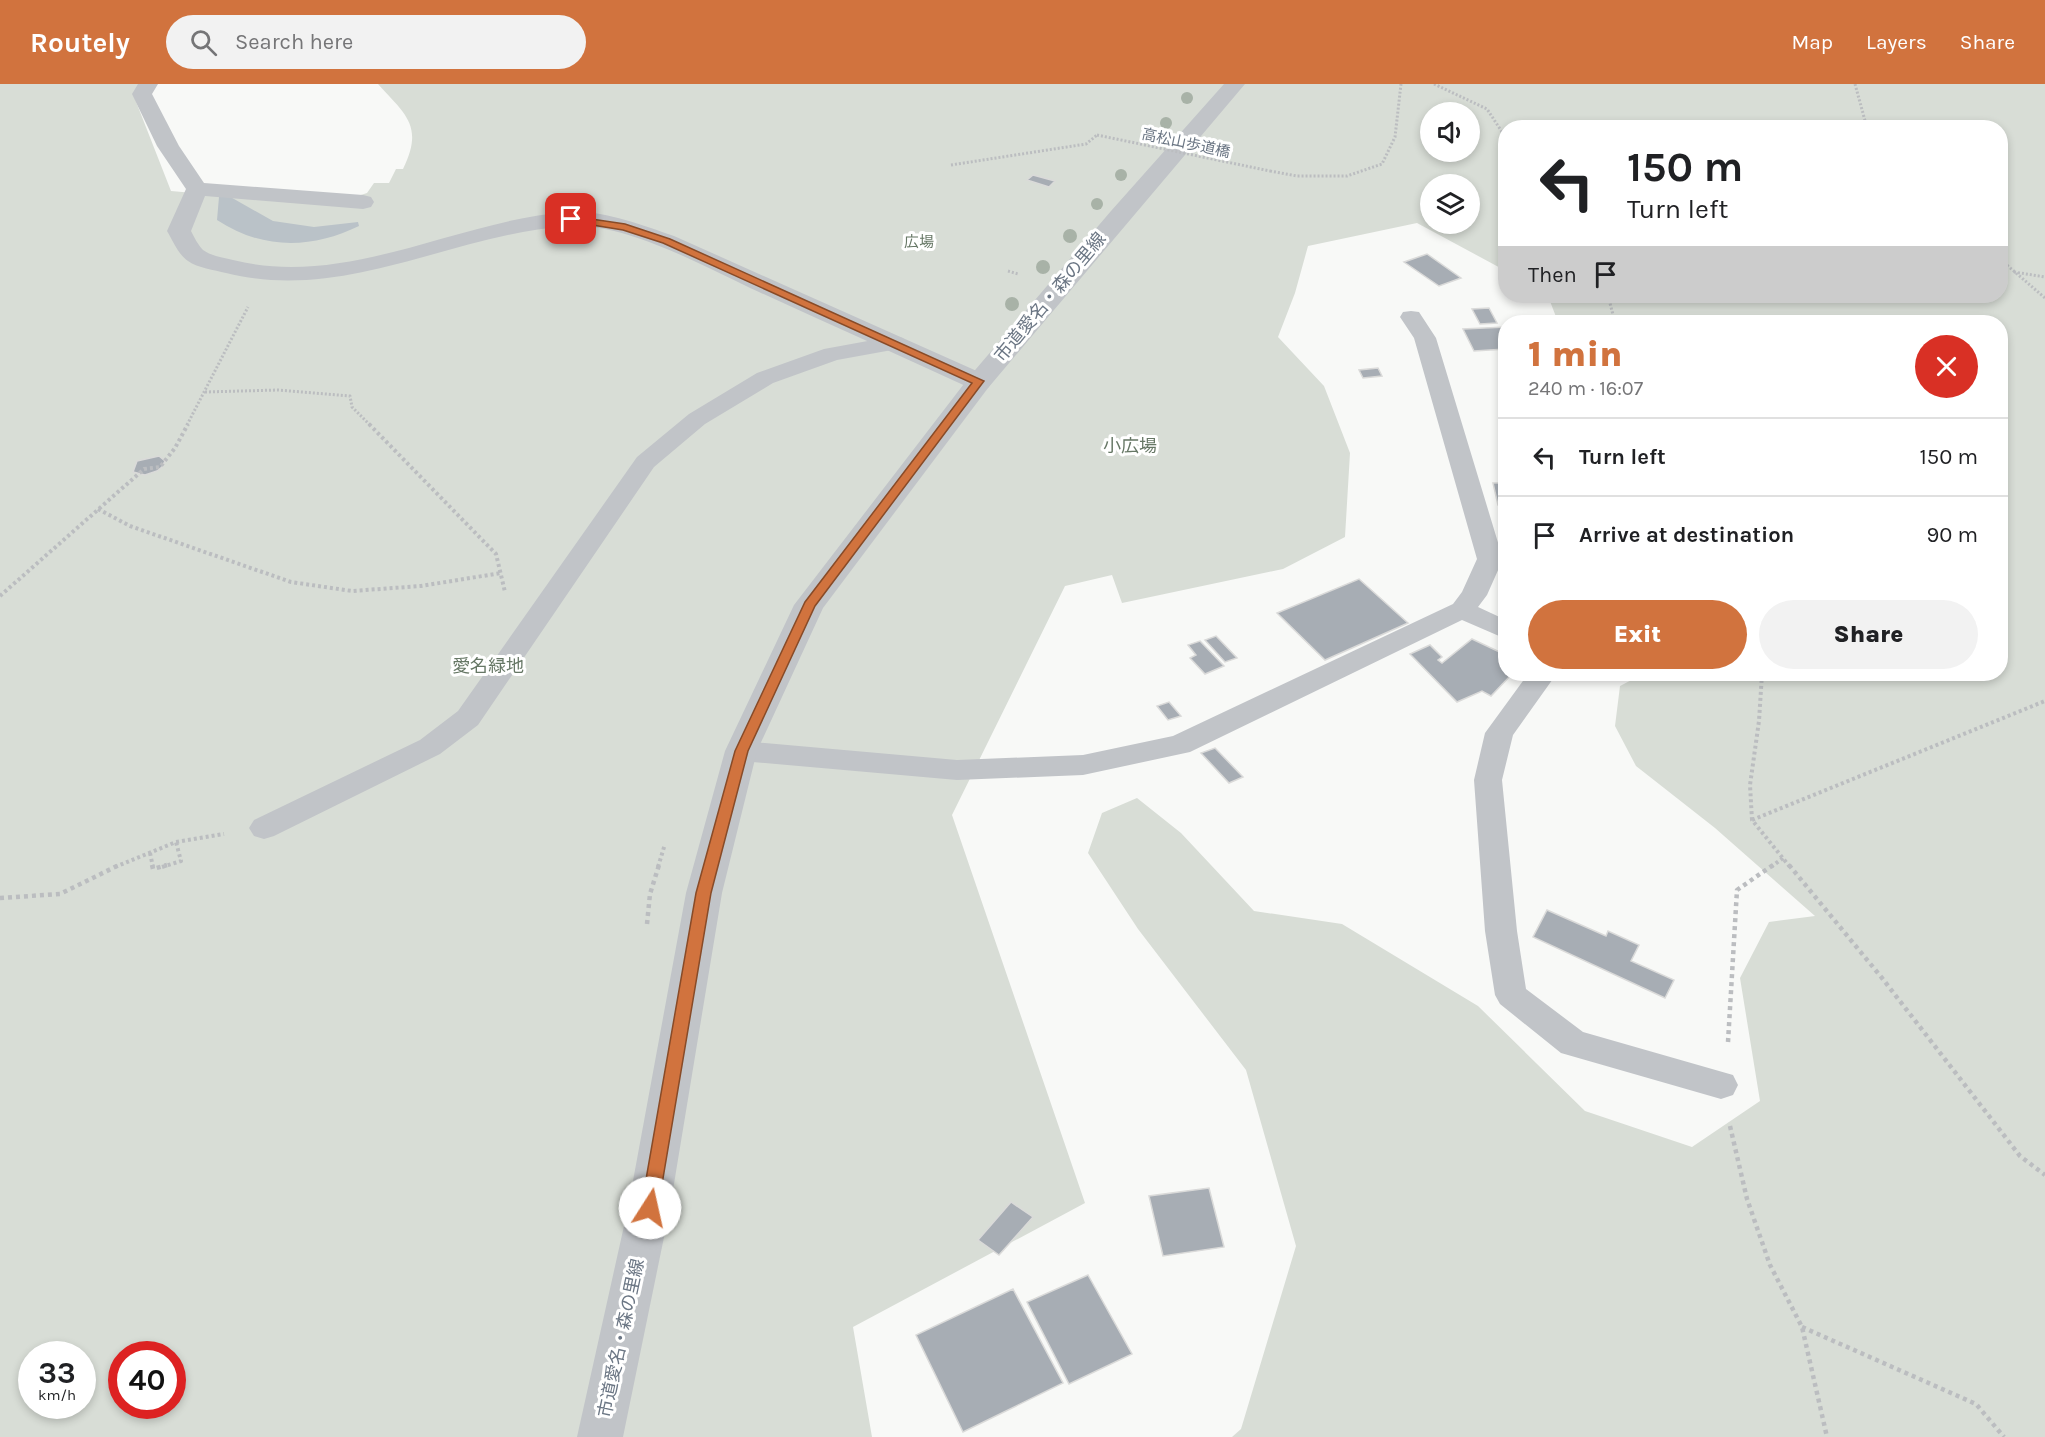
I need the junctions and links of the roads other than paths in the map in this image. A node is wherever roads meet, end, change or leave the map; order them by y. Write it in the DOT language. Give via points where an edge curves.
graph roads {
  1 [pos="148,84"];
  2 [pos="1235,84"];
  3 [pos="197,189"];
  4 [pos="363,202"];
  5 [pos="1411,317"];
  6 [pos="895,343"];
  7 [pos="979,381"];
  8 [pos="1462,610"];
  9 [pos="1498,626"];
  10 [pos="1537,681"];
  11 [pos="741,751"];
  12 [pos="264,828"];
  13 [pos="1721,1085"];
  14 [pos="600,1437"];
  1 -- 3 [label="street" via="142,94 168,146"];
  2 -- 7 [label="street, 市道愛名・森の里線"];
  3 -- 4 [label="street" via="321,209"];
  3 -- 6 [label="street" via="179,231 195,255 234,271 289,275 362,265 469,237 571,219 625,227 666,241"];
  5 -- 8 [label="lane" via="1425,338 1490,559 1474,595"];
  6 -- 7 [label="street"];
  6 -- 12 [label="lane" via="832,354 765,378 697,419 645,462 468,718 430,747"];
  7 -- 11 [label="street, 市道愛名・森の里線" via="809,605"];
  8 -- 9 [label="lane"];
  8 -- 11 [label="lane" via="1180,745 1083,765 957,770"];
  10 -- 13 [label="lane" via="1499,733 1488,780 1501,932 1511,995 1573,1043"];
  11 -- 14 [label="street, 市道愛名・森の里線" via="704,893 650,1208"];
}
